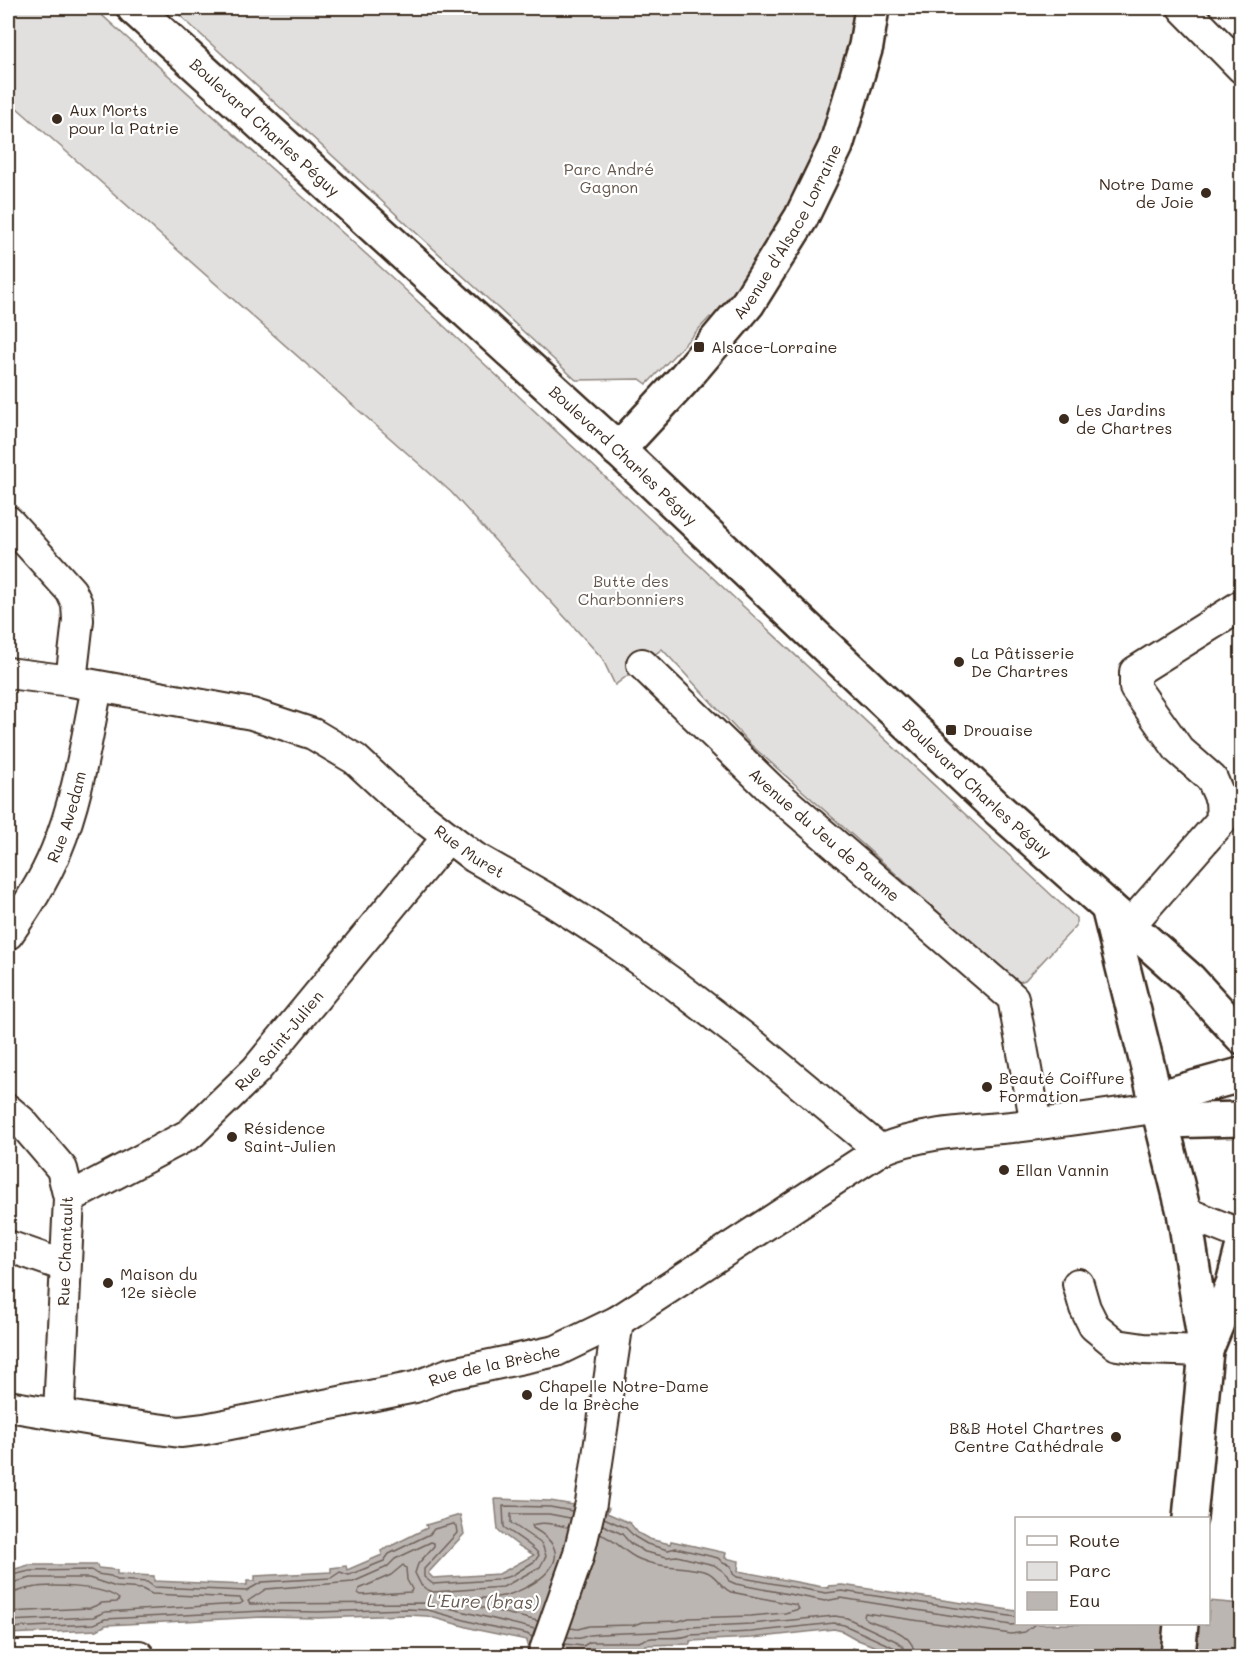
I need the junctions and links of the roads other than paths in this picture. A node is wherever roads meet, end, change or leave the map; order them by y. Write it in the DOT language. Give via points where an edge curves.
graph roads {
  1 [pos="134,8"];
  2 [pos="872,8"];
  3 [pos="1183,8"];
  4 [pos="1242,68"];
  5 [pos="618,450"];
  6 [pos="8,521"];
  7 [pos="1242,605"];
  8 [pos="642,664"];
  9 [pos="8,673"];
  10 [pos="84,684"];
  11 [pos="448,837"];
  12 [pos="1118,917"];
  13 [pos="8,934"];
  14 [pos="1242,1037"];
  15 [pos="1241,1085"];
  16 [pos="1160,1108"];
  17 [pos="8,1110"];
  18 [pos="1242,1119"];
  19 [pos="1036,1124"];
  20 [pos="880,1150"];
  21 [pos="69,1198"];
  22 [pos="1184,1212"];
  23 [pos="1242,1235"];
  24 [pos="8,1246"];
  25 [pos="1242,1249"];
  26 [pos="65,1266"];
  27 [pos="1078,1284"];
  28 [pos="618,1321"];
  29 [pos="1206,1351"];
  30 [pos="8,1406"];
  31 [pos="59,1413"];
  32 [pos="1190,1517"];
  33 [pos="1180,1625"];
  34 [pos="8,1656"];
  35 [pos="139,1656"];
  36 [pos="543,1656"];
  37 [pos="1178,1656"];
  1 -- 5 [label="main road, Boulevard Charles Péguy"];
  2 -- 5 [label="main road, Avenue d'Alsace Lorraine" via="866,46 836,146 801,218 747,303"];
  3 -- 4 [label="street"];
  5 -- 12 [label="main road, Boulevard Charles Péguy" via="999,810"];
  6 -- 10 [label="street, Rue Avedam" via="71,591 77,603"];
  7 -- 12 [label="street" via="1135,672 1135,688 1179,750 1212,779 1221,800 1222,820"];
  8 -- 19 [label="street, Avenue du Jeu de Paume" via="772,790 1013,998"];
  9 -- 10 [label="street, Rue Muret"];
  10 -- 11 [label="street, Rue Muret" via="252,714 313,734 355,759"];
  10 -- 13 [label="street, Rue Avedam" via="78,779 57,849 37,890"];
  11 -- 20 [label="street, Rue Muret" via="474,857 612,940 678,987"];
  11 -- 21 [label="street, Rue Saint-Julien" via="256,1070 190,1134"];
  12 -- 14 [label="main road, Boulevard Charles Péguy" via="1190,980"];
  12 -- 16 [label="main road"];
  15 -- 16 [label="main road"];
  16 -- 18 [label="main road"];
  16 -- 19 [label="street, Rue de la Brèche"];
  16 -- 22 [label="main road"];
  17 -- 21 [label="street, Rue Chantault" via="62,1169"];
  19 -- 20 [label="street, Rue de la Brèche" via="928,1136"];
  20 -- 28 [label="street, Rue de la Brèche"];
  21 -- 26 [label="street, Rue Chantault"];
  22 -- 23 [label="street"];
  22 -- 29 [label="main road"];
  24 -- 26 [label="street"];
  25 -- 29 [label="main road" via="1233,1284"];
  26 -- 31 [label="street, Rue Chantault"];
  27 -- 29 [label="street" via="1094,1326 1117,1345"];
  28 -- 31 [label="street, Rue de la Brèche" via="556,1350 448,1374 415,1387 206,1429 180,1432"];
  28 -- 36 [label="street" via="591,1503 578,1557"];
  29 -- 32 [label="main road"];
  30 -- 31 [label="street, Rue de la Brèche"];
  33 -- 37 [label="main road"];
  34 -- 35 [label="street"];
}
